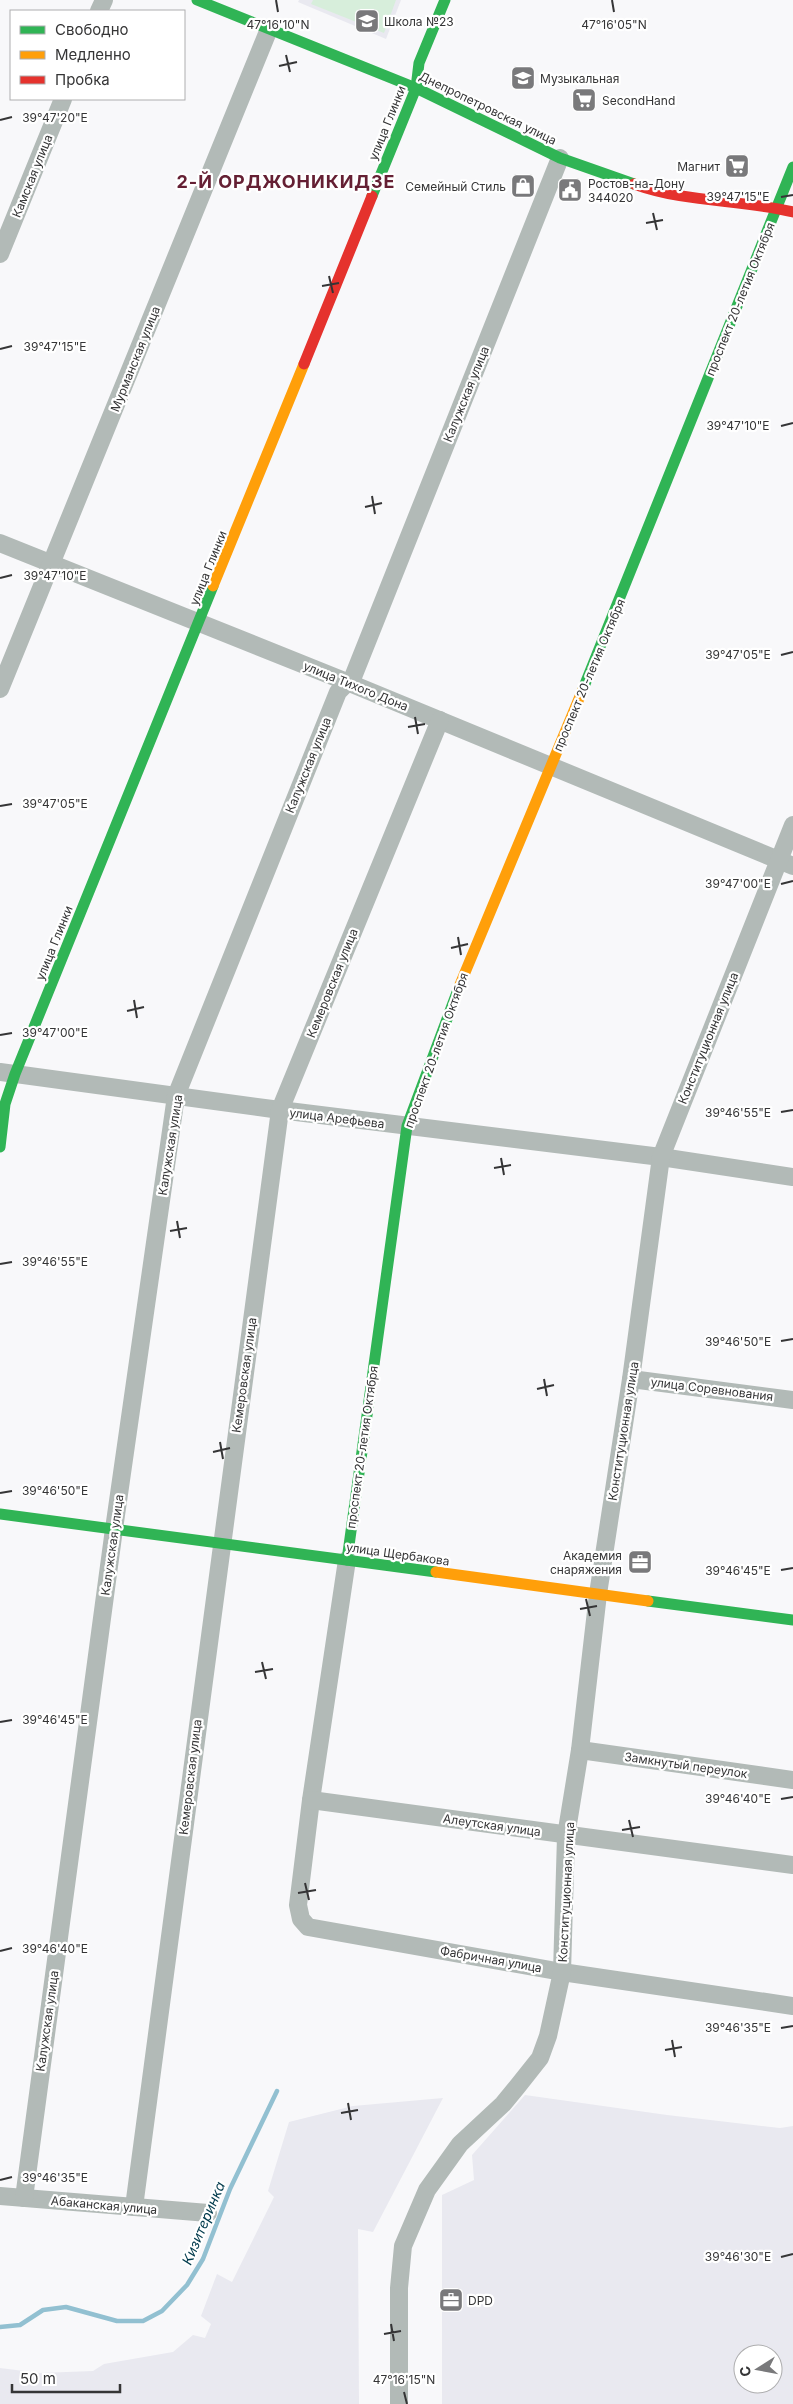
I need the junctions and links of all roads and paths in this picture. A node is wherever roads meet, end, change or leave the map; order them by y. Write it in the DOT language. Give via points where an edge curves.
graph roads {
  1 [pos="197,0"];
  2 [pos="445,0"];
  3 [pos="269,29"];
  4 [pos="416,88"];
  5 [pos="63,100"];
  6 [pos="560,158"];
  7 [pos="793,167"];
  8 [pos="776,208"];
  9 [pos="793,212"];
  10 [pos="0,254"];
  11 [pos="0,543"];
  12 [pos="52,565"];
  13 [pos="200,624"];
  14 [pos="347,682"];
  15 [pos="0,689"];
  16 [pos="440,720"];
  17 [pos="552,766"];
  18 [pos="793,826"];
  19 [pos="786,863"];
  20 [pos="8,1073"];
  21 [pos="176,1096"];
  22 [pos="280,1110"];
  23 [pos="407,1126"];
  24 [pos="0,1147"];
  25 [pos="661,1157"];
  26 [pos="793,1176"];
  27 [pos="631,1379"];
  28 [pos="793,1400"];
  29 [pos="0,1514"];
  30 [pos="114,1529"];
  31 [pos="221,1543"];
  32 [pos="347,1560"];
  33 [pos="598,1594"];
  34 [pos="793,1620"];
  35 [pos="580,1750"];
  36 [pos="793,1780"];
  37 [pos="311,1800"];
  38 [pos="566,1836"];
  39 [pos="793,1865"];
  40 [pos="308,1927"];
  41 [pos="562,1972"];
  42 [pos="793,2006"];
  43 [pos="0,2196"];
  44 [pos="24,2198"];
  45 [pos="134,2207"];
  46 [pos="208,2213"];
  47 [pos="399,2404"];
  1 -- 3 [label="street, Днепропетровская улица"];
  2 -- 4 [label="street, улица Глинки" via="419,63"];
  3 -- 4 [label="street, Днепропетровская улица"];
  3 -- 12 [label="street, Мурманская улица"];
  4 -- 6 [label="street, Днепропетровская улица"];
  4 -- 13 [label="street, улица Глинки"];
  5 -- 10 [label="street, Камская улица"];
  6 -- 8 [label="street, Днепропетровская улица" via="656,192 704,201"];
  6 -- 14 [label="street, Калужская улица" via="353,677"];
  7 -- 8 [label="street, проспект 20-летия Октября"];
  8 -- 9 [label="street, Днепропетровская улица"];
  8 -- 17 [label="street, проспект 20-летия Октября"];
  11 -- 12 [label="street, улица Тихого Дона"];
  12 -- 13 [label="street, улица Тихого Дона"];
  12 -- 15 [label="street, Мурманская улица"];
  13 -- 14 [label="street, улица Тихого Дона"];
  13 -- 20 [label="street, улица Глинки"];
  14 -- 16 [label="street, улица Тихого Дона"];
  14 -- 21 [label="street, Калужская улица" via="338,692"];
  16 -- 17 [label="street, улица Тихого Дона"];
  16 -- 22 [label="street, Кемеровская улица"];
  17 -- 19 [label="street, улица Тихого Дона"];
  17 -- 23 [label="street, проспект 20-летия Октября" via="461,983"];
  18 -- 19 [label="street, Конституционная улица"];
  19 -- 25 [label="street, Конституционная улица"];
  20 -- 21 [label="street, улица Арефьева"];
  20 -- 24 [label="street, улица Глинки"];
  21 -- 22 [label="street, улица Арефьева"];
  21 -- 30 [label="street, Калужская улица"];
  22 -- 23 [label="street, улица Арефьева"];
  22 -- 31 [label="street, Кемеровская улица"];
  23 -- 25 [label="street, улица Арефьева"];
  23 -- 32 [label="street, проспект 20-летия Октября"];
  25 -- 26 [label="street, улица Арефьева"];
  25 -- 27 [label="street, Конституционная улица"];
  27 -- 28 [label="street, улица Соревнования"];
  27 -- 33 [label="street, Конституционная улица"];
  29 -- 30 [label="street, улица Щербакова"];
  30 -- 31 [label="street, улица Щербакова"];
  30 -- 44 [label="street, Калужская улица"];
  31 -- 32 [label="street, улица Щербакова"];
  31 -- 45 [label="street, Кемеровская улица"];
  32 -- 33 [label="street, улица Щербакова"];
  32 -- 37 [label="street, проспект 20-летия Октября"];
  33 -- 34 [label="street, улица Щербакова"];
  33 -- 35 [label="street, Конституционная улица"];
  35 -- 36 [label="street, Замкнутый переулок"];
  35 -- 38 [label="street, Конституционная улица"];
  37 -- 38 [label="street, Алеутская улица"];
  37 -- 40 [label="street, проспект 20-летия Октября" via="298,1905 301,1918"];
  38 -- 39 [label="street, Алеутская улица"];
  38 -- 41 [label="street, Конституционная улица"];
  40 -- 41 [label="street, Фабричная улица"];
  41 -- 42 [label="street, Фабричная улица"];
  41 -- 47 [label="street, Конституционная улица" via="540,2058 503,2104 460,2144 427,2190 403,2246 399,2288"];
  43 -- 44 [label="street, Абаканская улица"];
  44 -- 45 [label="street, Абаканская улица"];
  45 -- 46 [label="street, Абаканская улица"];
}
